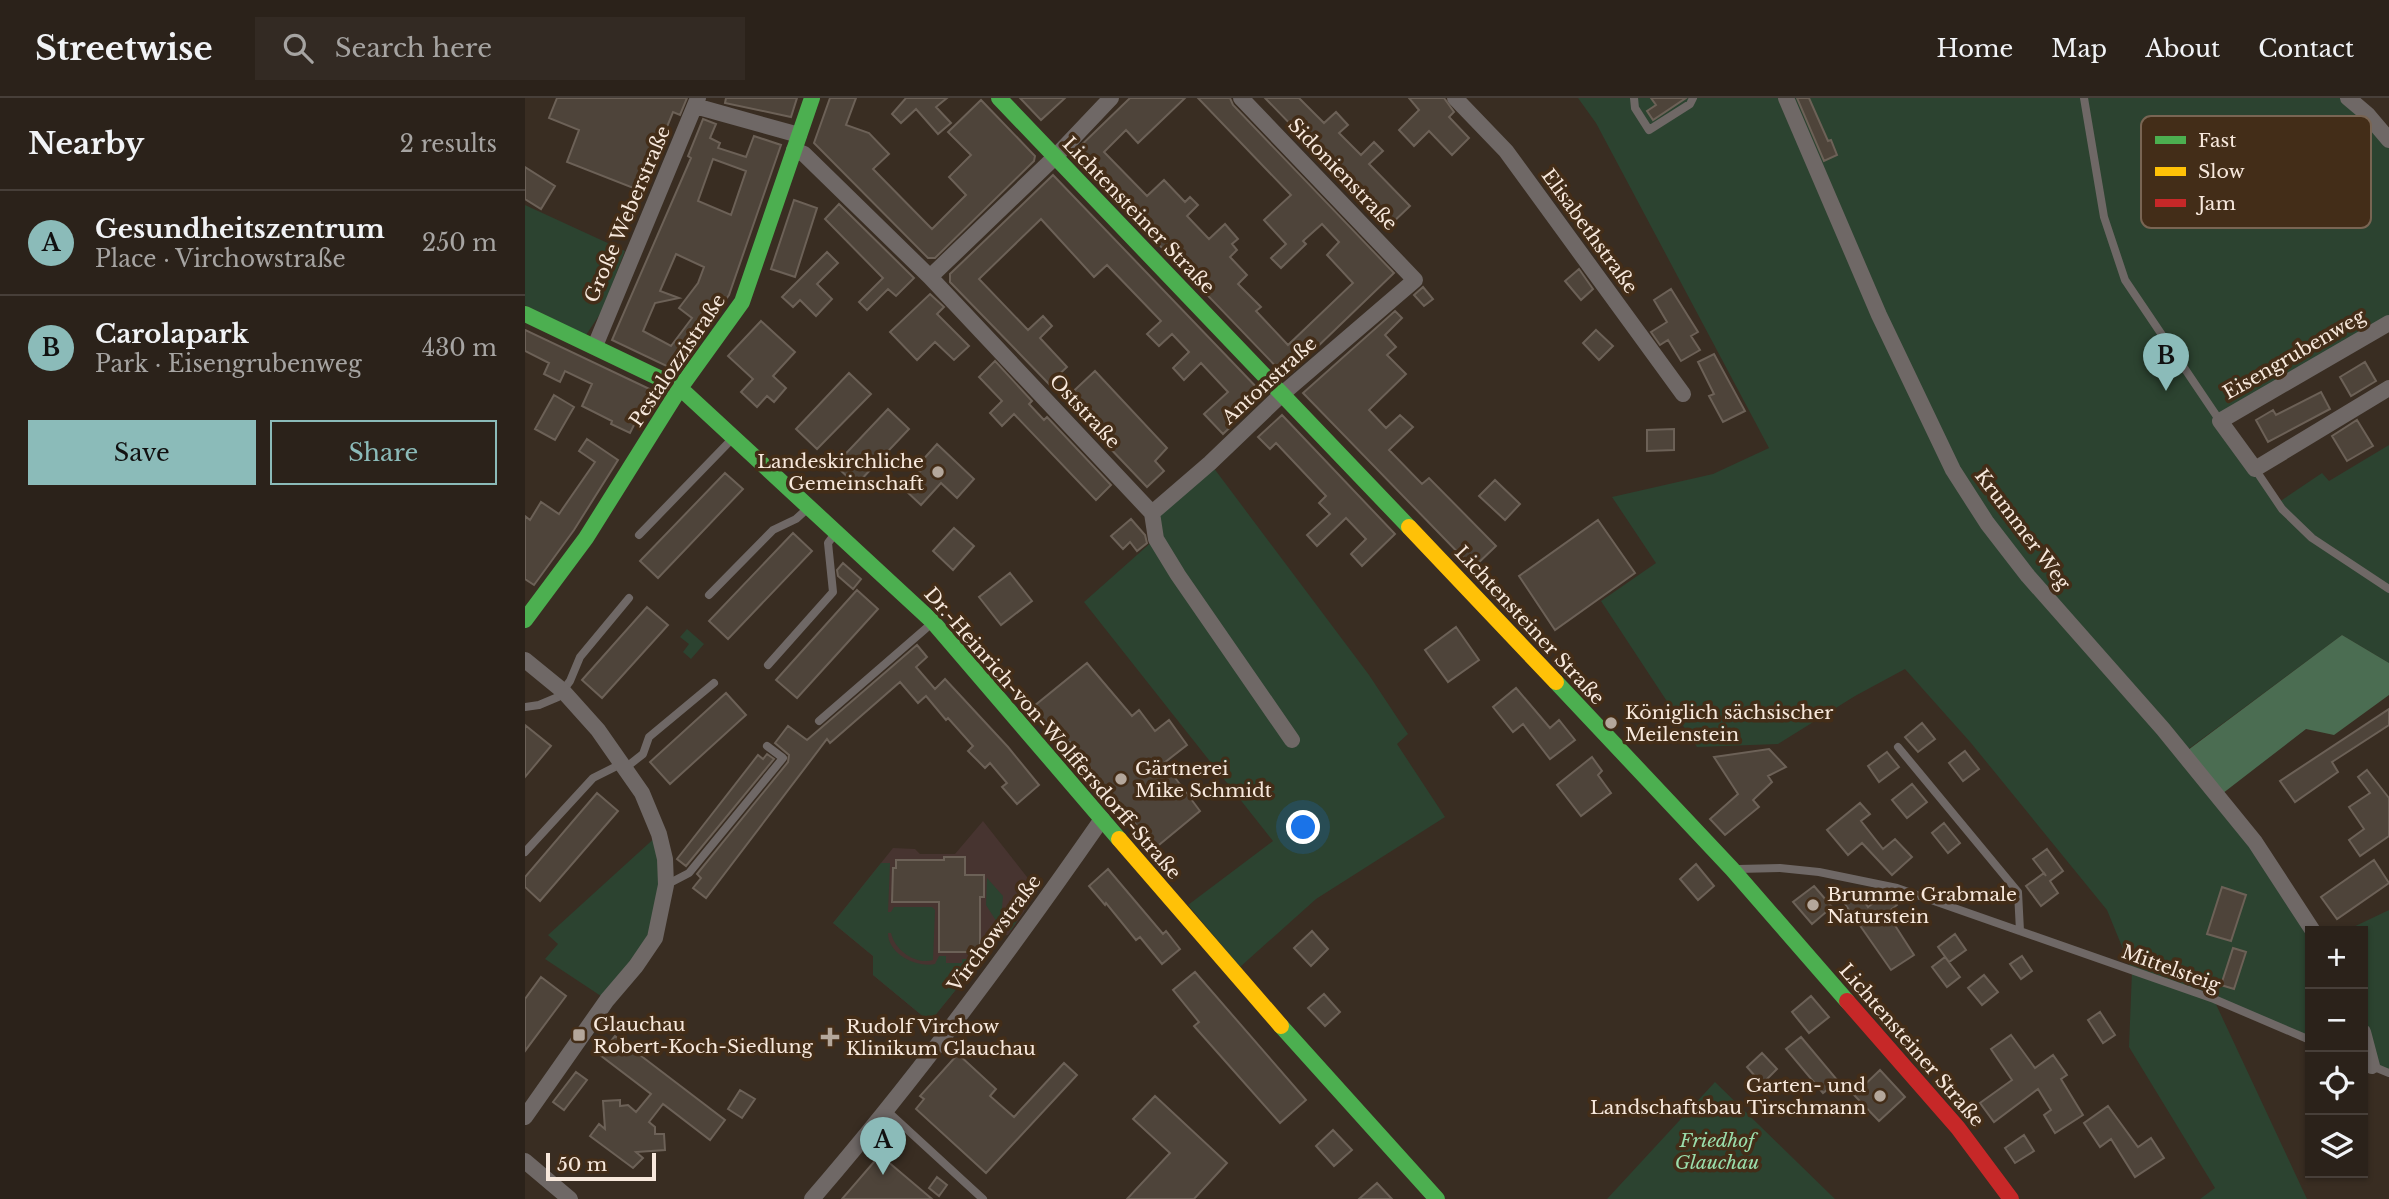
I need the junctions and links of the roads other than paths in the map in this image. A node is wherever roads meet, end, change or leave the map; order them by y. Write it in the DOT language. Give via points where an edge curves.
graph roads {
  1 [pos="812,98"];
  2 [pos="999,98"];
  3 [pos="1111,98"];
  4 [pos="1241,98"];
  5 [pos="1455,98"];
  6 [pos="1634,98"];
  7 [pos="1693,98"];
  8 [pos="1786,98"];
  9 [pos="2084,98"];
  10 [pos="2348,98"];
  11 [pos="696,102"];
  12 [pos="2369,116"];
  13 [pos="2371,119"];
  14 [pos="2389,140"];
  15 [pos="797,143"];
  16 [pos="1055,157"];
  17 [pos="930,276"];
  18 [pos="1415,279"];
  19 [pos="525,314"];
  20 [pos="2389,323"];
  21 [pos="594,346"];
  22 [pos="680,388"];
  23 [pos="2389,388"];
  24 [pos="1281,394"];
  25 [pos="1683,394"];
  26 [pos="2220,421"];
  27 [pos="734,437"];
  28 [pos="2255,469"];
  29 [pos="809,506"];
  30 [pos="1152,513"];
  31 [pos="836,532"];
  32 [pos="639,536"];
  33 [pos="2389,589"];
  34 [pos="709,595"];
  35 [pos="629,598"];
  36 [pos="525,620"];
  37 [pos="933,622"];
  38 [pos="525,660"];
  39 [pos="768,666"];
  40 [pos="714,683"];
  41 [pos="563,691"];
  42 [pos="525,707"];
  43 [pos="819,721"];
  44 [pos="1292,740"];
  45 [pos="767,746"];
  46 [pos="1898,747"];
  47 [pos="623,767"];
  48 [pos="1102,819"];
  49 [pos="525,852"];
  50 [pos="1732,869"];
  51 [pos="666,885"];
  52 [pos="2310,926"];
  53 [pos="2020,931"];
  54 [pos="2305,1038"];
  55 [pos="2368,1064"];
  56 [pos="2389,1073"];
  57 [pos="886,1110"];
  58 [pos="525,1117"];
  59 [pos="525,1161"];
  60 [pos="567,1198"];
  61 [pos="812,1199"];
  62 [pos="983,1199"];
  63 [pos="1437,1199"];
  64 [pos="2011,1199"];
  1 -- 15 [label="street, Pestalozzistraße"];
  2 -- 16 [label="street, Lichtensteiner Straße"];
  3 -- 16 [label="street"];
  4 -- 18 [label="street, Sidonienstraße"];
  5 -- 25 [label="street, Elisabethstraße" via="1506,151"];
  6 -- 7 [label="lane" via="1649,130"];
  8 -- 52 [label="street, Krummer Weg" via="1879,315 1953,470 2028,576 2255,842"];
  9 -- 26 [label="lane" via="2115,256 2125,279"];
  10 -- 12 [label="street"];
  11 -- 15 [label="street"];
  11 -- 21 [label="street, Große Weberstraße"];
  13 -- 14 [label="street"];
  15 -- 17 [label="street, Oststraße" via="804,155"];
  15 -- 22 [label="street, Pestalozzistraße" via="742,302"];
  16 -- 17 [label="street"];
  16 -- 24 [label="street, Lichtensteiner Straße"];
  17 -- 30 [label="street, Oststraße"];
  18 -- 24 [label="street, Antonstraße"];
  19 -- 21 [label="street, Dr.-Heinrich-von-Wolffersdorff-Straße"];
  20 -- 26 [label="street, Eisengrubenweg"];
  21 -- 22 [label="street, Dr.-Heinrich-von-Wolffersdorff-Straße"];
  22 -- 27 [label="street, Dr.-Heinrich-von-Wolffersdorff-Straße"];
  22 -- 36 [label="street, Pestalozzistraße" via="586,538"];
  23 -- 28 [label="street"];
  24 -- 30 [label="street, Antonstraße"];
  24 -- 50 [label="street, Lichtensteiner Straße"];
  26 -- 28 [label="street"];
  27 -- 29 [label="street, Dr.-Heinrich-von-Wolffersdorff-Straße"];
  27 -- 32 [label="lane"];
  28 -- 33 [label="lane" via="2282,509 2312,538"];
  29 -- 31 [label="street, Dr.-Heinrich-von-Wolffersdorff-Straße"];
  29 -- 34 [label="lane" via="796,519 773,530"];
  30 -- 44 [label="street, Oststraße" via="1156,539 1178,575"];
  31 -- 37 [label="street, Dr.-Heinrich-von-Wolffersdorff-Straße"];
  31 -- 39 [label="lane" via="828,543 833,592"];
  35 -- 41 [label="lane" via="580,657"];
  37 -- 43 [label="lane"];
  37 -- 48 [label="street, Dr.-Heinrich-von-Wolffersdorff-Straße"];
  38 -- 41 [label="street"];
  40 -- 47 [label="lane" via="649,737 643,754"];
  41 -- 42 [label="lane" via="539,705"];
  41 -- 47 [label="street"];
  45 -- 51 [label="lane" via="783,758 689,873"];
  46 -- 53 [label="lane" via="2018,892"];
  47 -- 49 [label="lane" via="593,778"];
  47 -- 51 [label="street" via="642,793 659,834 666,859"];
  48 -- 57 [label="street, Virchowstraße"];
  48 -- 63 [label="street, Dr.-Heinrich-von-Wolffersdorff-Straße"];
  50 -- 53 [label="lane, Mittelsteig" via="1819,872 1897,888"];
  50 -- 64 [label="street, Lichtensteiner Straße" via="1958,1128"];
  51 -- 58 [label="street" via="655,938"];
  53 -- 54 [label="lane, Mittelsteig" via="2214,999"];
  55 -- 56 [label="lane"];
  57 -- 61 [label="street, Virchowstraße"];
  57 -- 62 [label="lane"];
  59 -- 60 [label="street"];
}
